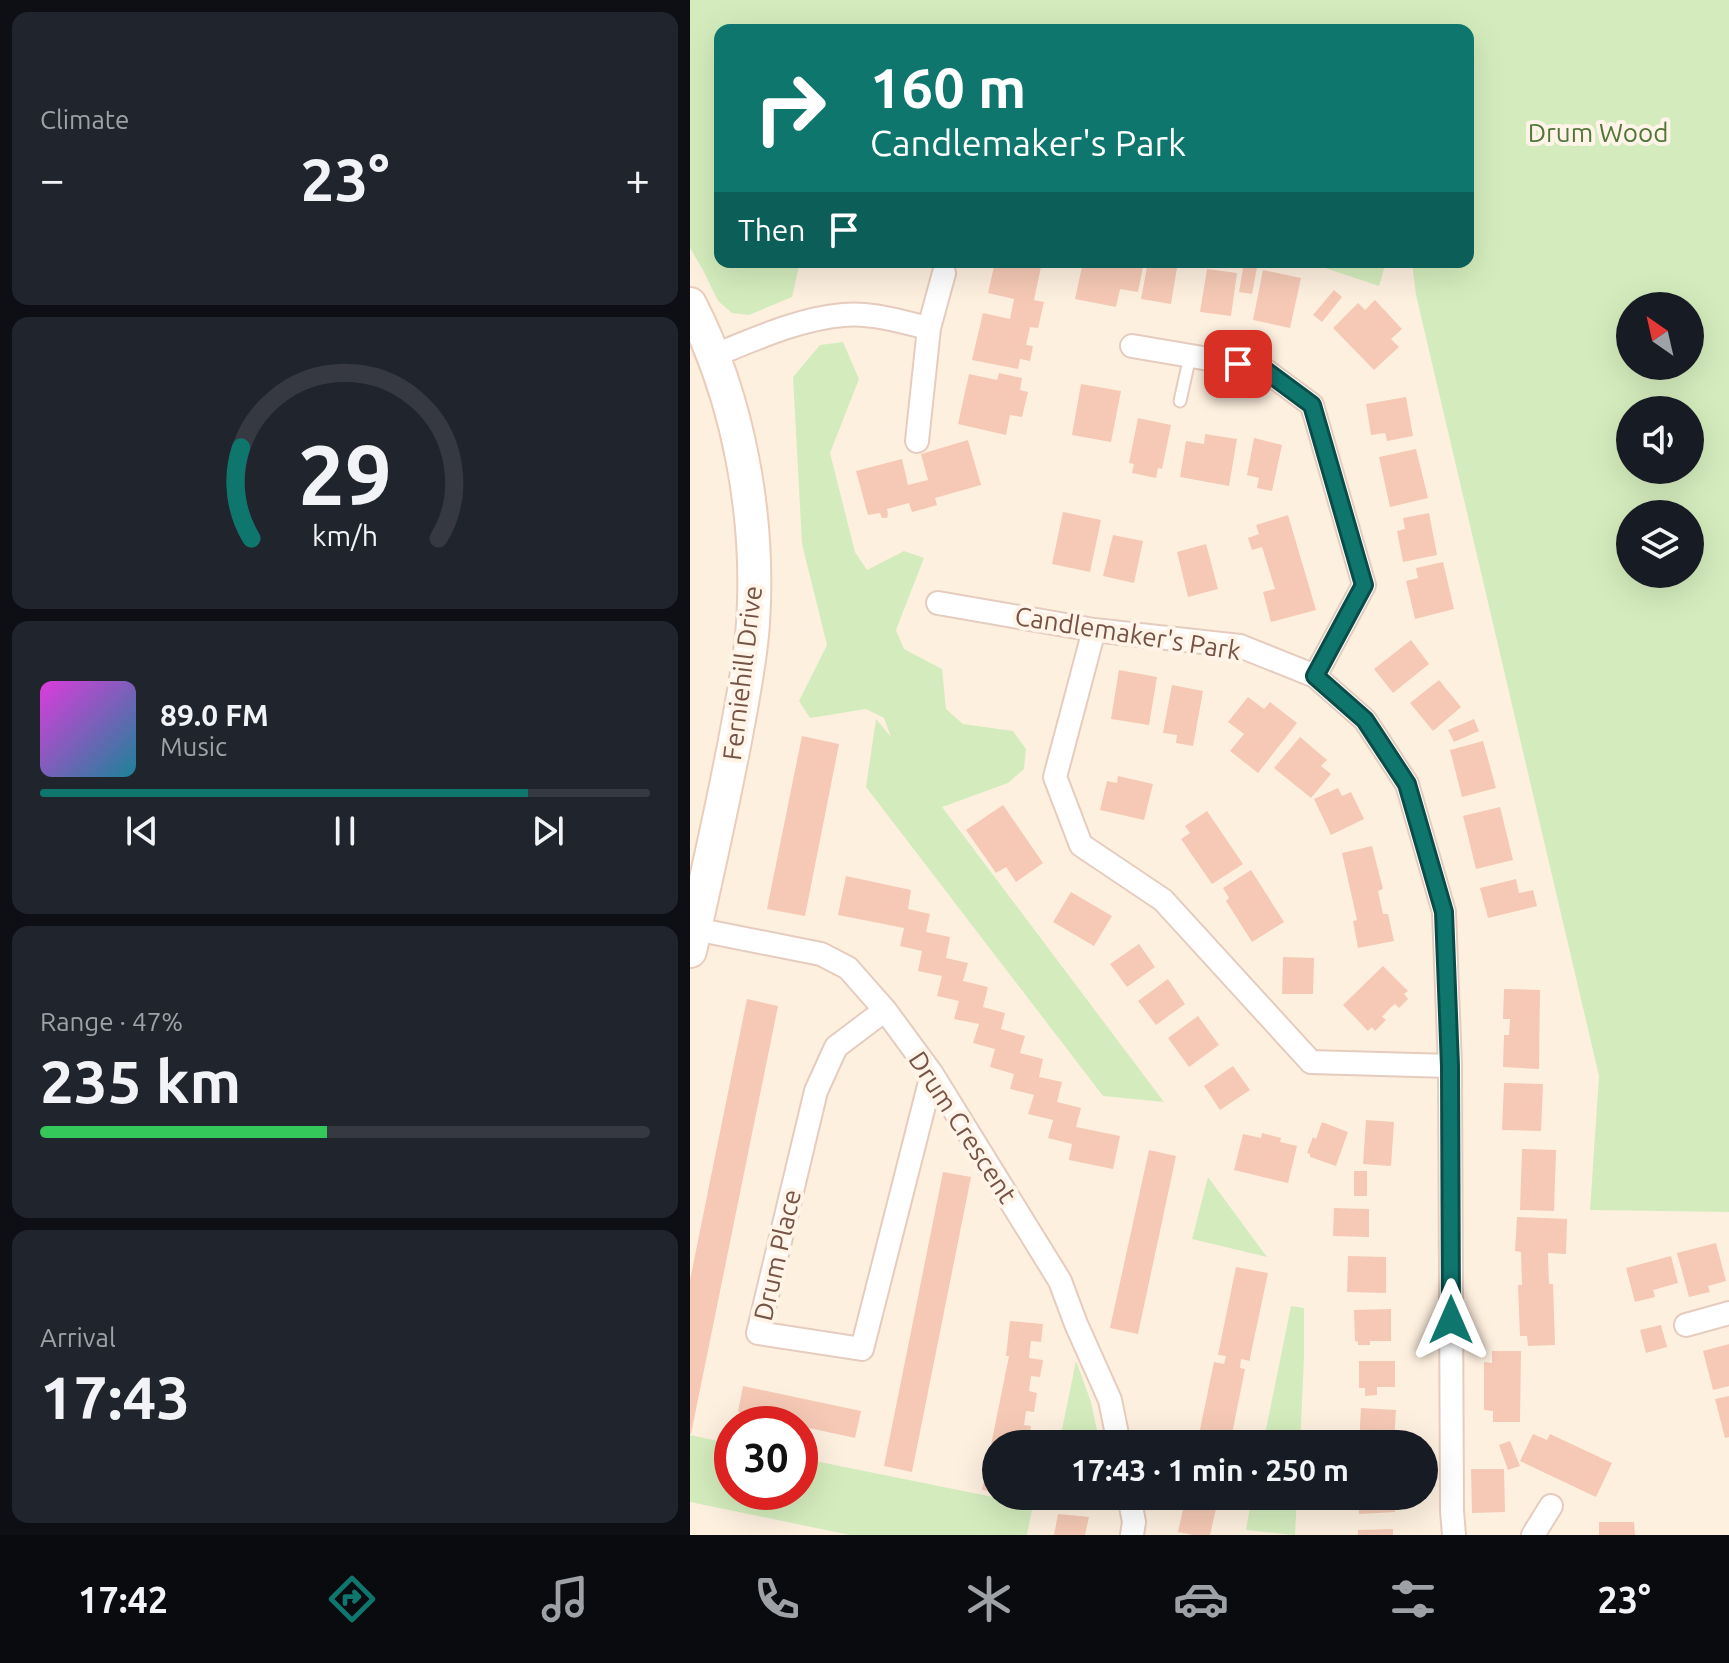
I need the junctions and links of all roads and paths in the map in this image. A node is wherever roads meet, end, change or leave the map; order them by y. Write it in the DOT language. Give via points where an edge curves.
graph roads {
  1 [pos="944,273"];
  2 [pos="690,304"];
  3 [pos="929,328"];
  4 [pos="1132,346"];
  5 [pos="713,356"];
  6 [pos="1190,356"];
  7 [pos="1180,401"];
  8 [pos="917,441"];
  9 [pos="938,603"];
  10 [pos="1094,630"];
  11 [pos="1315,676"];
  12 [pos="692,940"];
  13 [pos="885,1010"];
  14 [pos="1450,1066"];
  15 [pos="932,1074"];
  16 [pos="1729,1313"];
  17 [pos="1686,1325"];
  18 [pos="1116,1430"];
  19 [pos="1551,1506"];
  20 [pos="1132,1510"];
  21 [pos="1132,1535"];
  22 [pos="1454,1535"];
  23 [pos="1533,1535"];
  1 -- 3 [label="street"];
  2 -- 5 [label="main road, Ferniehill Drive"];
  3 -- 5 [label="street" via="845,315 803,322"];
  3 -- 8 [label="street"];
  4 -- 6 [label="street"];
  5 -- 12 [label="main road, Ferniehill Drive" via="742,453 752,517 753,623 733,754"];
  6 -- 7 [label="lane"];
  6 -- 11 [label="street" via="1262,368 1312,405 1364,585"];
  9 -- 10 [label="street, Candlemaker's Park"];
  10 -- 11 [label="street, Candlemaker's Park" via="1240,646"];
  10 -- 14 [label="street" via="1055,777 1081,845 1163,900 1311,1062"];
  11 -- 14 [label="street, Candlemaker's Park" via="1365,720 1407,784 1444,912"];
  12 -- 13 [label="street, Drum Crescent" via="821,954 848,968"];
  13 -- 15 [label="street, Drum Crescent"];
  13 -- 15 [label="street, Drum Place" via="836,1047 816,1091 758,1333 862,1349"];
  14 -- 22 [label="street, Candlemaker's Park"];
  15 -- 18 [label="street, Drum Crescent" via="1060,1281 1110,1400"];
  16 -- 17 [label="street"];
  19 -- 23 [label="street"];
  20 -- 21 [label="street"];
}
